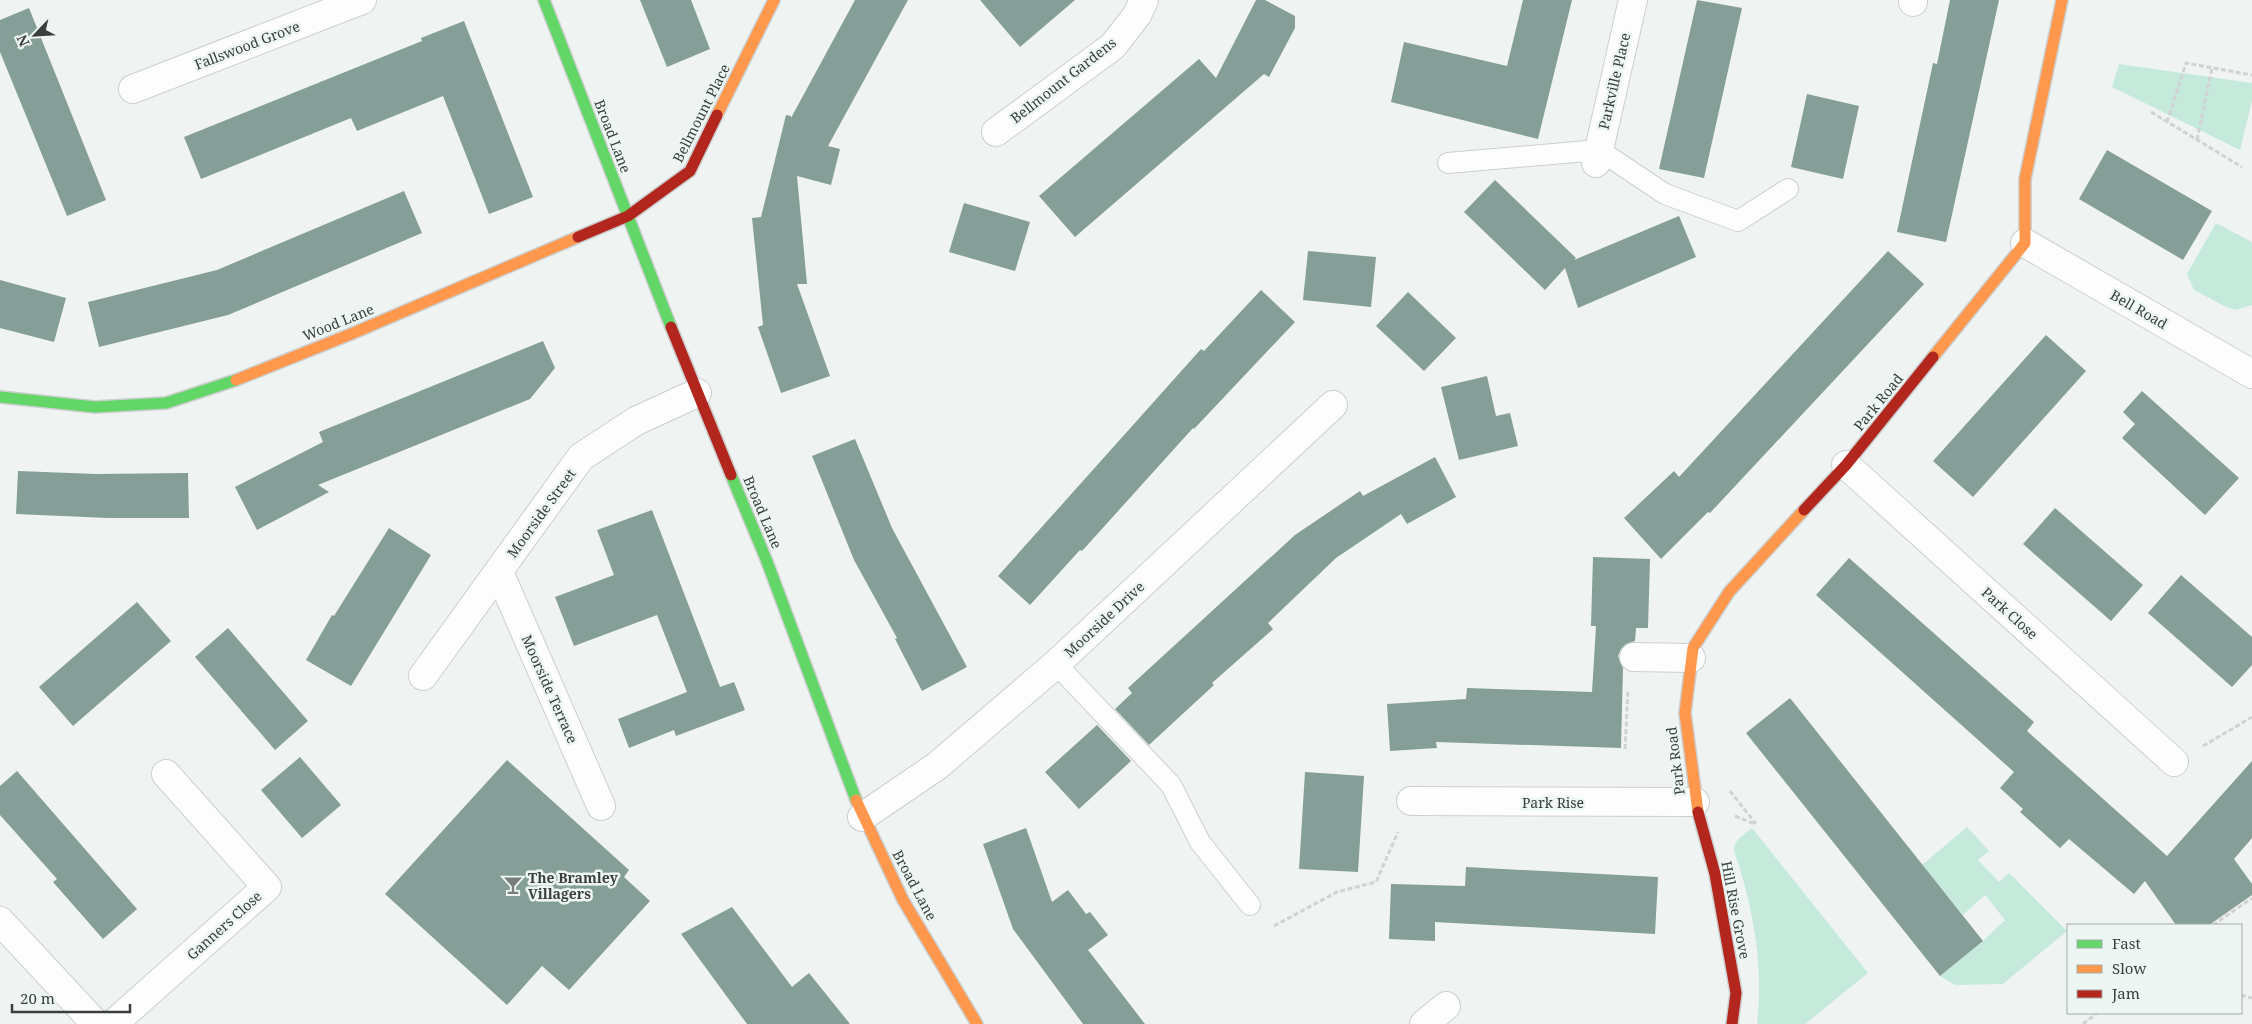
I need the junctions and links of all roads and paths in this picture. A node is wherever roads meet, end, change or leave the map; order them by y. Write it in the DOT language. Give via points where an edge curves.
graph roads {
  1 [pos="362,0"];
  2 [pos="544,0"];
  3 [pos="774,0"];
  4 [pos="1144,0"];
  5 [pos="1633,0"];
  6 [pos="2062,0"];
  7 [pos="2212,68"];
  8 [pos="2252,76"];
  9 [pos="133,89"];
  10 [pos="2151,112"];
  11 [pos="2167,122"];
  12 [pos="996,132"];
  13 [pos="2197,140"];
  14 [pos="1598,156"];
  15 [pos="1448,163"];
  16 [pos="2242,167"];
  17 [pos="1788,189"];
  18 [pos="628,216"];
  19 [pos="2025,243"];
  20 [pos="2252,374"];
  21 [pos="697,393"];
  22 [pos="0,397"];
  23 [pos="1333,405"];
  24 [pos="1846,465"];
  25 [pos="499,572"];
  26 [pos="1635,658"];
  27 [pos="1691,658"];
  28 [pos="1056,664"];
  29 [pos="423,676"];
  30 [pos="2252,717"];
  31 [pos="1625,749"];
  32 [pos="2174,762"];
  33 [pos="166,774"];
  34 [pos="1727,785"];
  35 [pos="1411,801"];
  36 [pos="1695,802"];
  37 [pos="601,806"];
  38 [pos="862,817"];
  39 [pos="1756,824"];
  40 [pos="2252,898"];
  41 [pos="1250,905"];
  42 [pos="0,921"];
  43 [pos="2214,924"];
  44 [pos="1446,1006"];
  45 [pos="2096,1014"];
  46 [pos="96,1024"];
  47 [pos="113,1024"];
  48 [pos="977,1024"];
  49 [pos="1424,1024"];
  50 [pos="1732,1024"];
  51 [pos="2083,1024"];
  1 -- 9 [label="street, Fallswood Grove"];
  2 -- 18 [label="street, Broad Lane"];
  3 -- 18 [label="street, Bellmount Place" via="690,171"];
  4 -- 12 [label="street, Bellmount Gardens" via="1112,46"];
  5 -- 14 [label="street, Parkville Place"];
  6 -- 19 [label="street" via="2025,178"];
  7 -- 8 [label="path"];
  7 -- 11 [label="path" via="2186,63"];
  7 -- 13 [label="path"];
  10 -- 11 [label="path"];
  11 -- 13 [label="path"];
  13 -- 16 [label="path"];
  14 -- 15 [label="lane"];
  14 -- 17 [label="lane" via="1665,194 1738,221"];
  18 -- 21 [label="street, Broad Lane"];
  18 -- 22 [label="street, Wood Lane" via="228,383 166,403 95,407"];
  19 -- 20 [label="street, Bell Road"];
  19 -- 24 [label="street, Park Road"];
  21 -- 25 [label="street, Moorside Street" via="636,421 581,458"];
  21 -- 38 [label="street, Broad Lane" via="766,559"];
  23 -- 28 [label="street, Moorside Drive"];
  24 -- 27 [label="street, Park Road" via="1730,592 1693,648"];
  24 -- 32 [label="street, Park Close"];
  25 -- 29 [label="street, Moorside Street"];
  25 -- 37 [label="street, Moorside Terrace"];
  26 -- 27 [label="street"];
  26 -- 31 [label="path" via="1628,692"];
  27 -- 36 [label="street, Park Road" via="1685,713"];
  28 -- 38 [label="street, Moorside Drive" via="937,766"];
  28 -- 41 [label="lane" via="1171,785 1200,842"];
  30 -- 32 [label="path"];
  33 -- 47 [label="street, Ganners Close" via="266,887"];
  34 -- 39 [label="path"];
  35 -- 36 [label="street, Park Rise"];
  35 -- 41 [label="path" via="1376,882 1337,892 1267,930"];
  36 -- 50 [label="street, Hill Rise Grove" via="1715,874 1736,993"];
  38 -- 48 [label="street, Broad Lane" via="904,900"];
  40 -- 43 [label="path"];
  42 -- 46 [label="street"];
  44 -- 49 [label="street"];
  45 -- 51 [label="path"];
}
